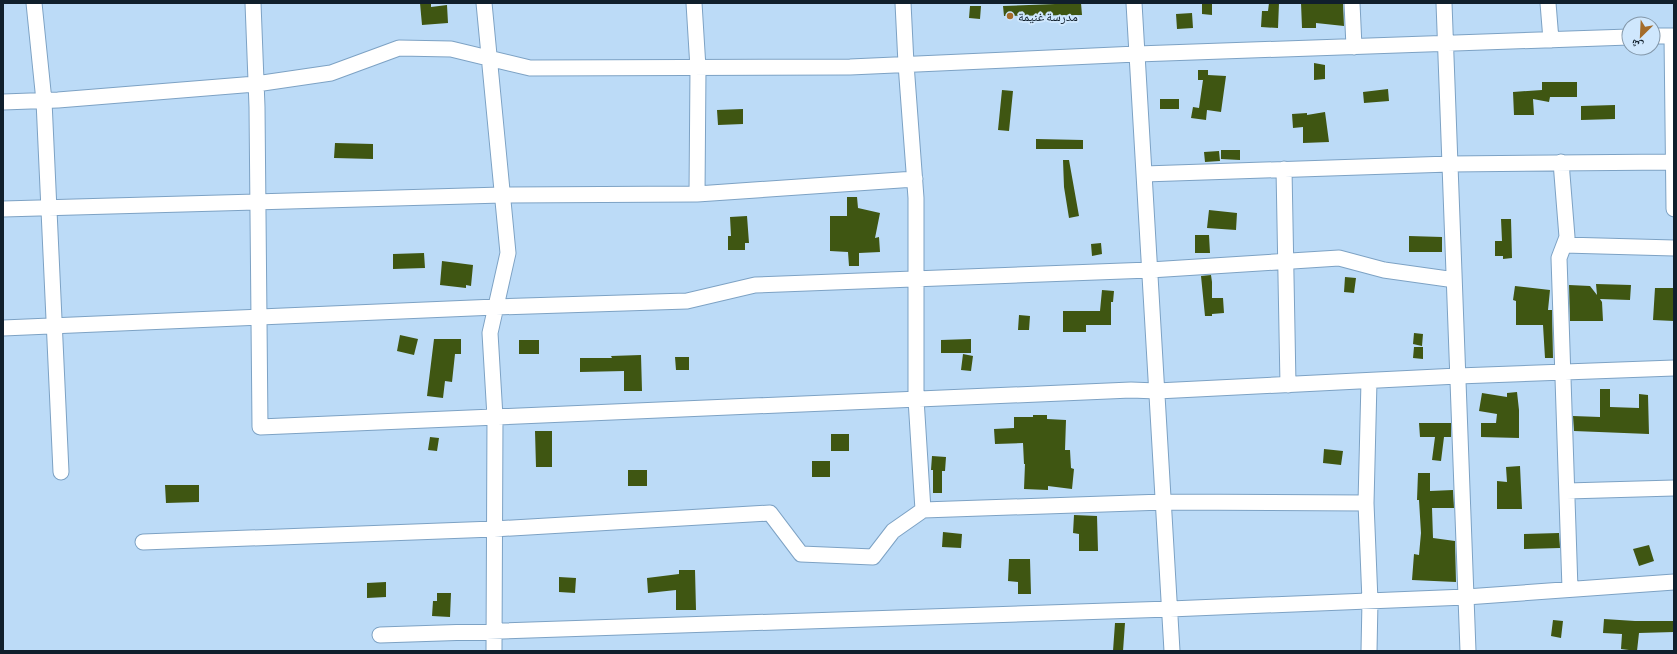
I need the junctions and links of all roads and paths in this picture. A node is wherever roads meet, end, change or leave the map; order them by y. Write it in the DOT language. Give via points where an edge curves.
graph roads {
  1 [pos="34,3"];
  2 [pos="252,3"];
  3 [pos="484,3"];
  4 [pos="694,3"];
  5 [pos="903,3"];
  6 [pos="1134,3"];
  7 [pos="1352,3"];
  8 [pos="1444,3"];
  9 [pos="1548,3"];
  10 [pos="1661,36"];
  11 [pos="1673,36"];
  12 [pos="1621,37"];
  13 [pos="1551,40"];
  14 [pos="1445,44"];
  15 [pos="1354,47"];
  16 [pos="1137,54"];
  17 [pos="490,58"];
  18 [pos="906,64"];
  19 [pos="698,68"];
  20 [pos="256,84"];
  21 [pos="44,101"];
  22 [pos="3,102"];
  23 [pos="1561,162"];
  24 [pos="1672,162"];
  25 [pos="1450,164"];
  26 [pos="1284,169"];
  27 [pos="1144,174"];
  28 [pos="915,179"];
  29 [pos="697,194"];
  30 [pos="502,195"];
  31 [pos="258,202"];
  32 [pos="49,208"];
  33 [pos="3,209"];
  34 [pos="1674,209"];
  35 [pos="1564,245"];
  36 [pos="1674,248"];
  37 [pos="1286,261"];
  38 [pos="1150,270"];
  39 [pos="1454,276"];
  40 [pos="916,280"];
  41 [pos="496,307"];
  42 [pos="259,317"];
  43 [pos="55,325"];
  44 [pos="3,328"];
  45 [pos="1674,368"];
  46 [pos="1563,372"];
  47 [pos="1458,376"];
  48 [pos="1369,381"];
  49 [pos="1288,385"];
  50 [pos="1157,392"];
  51 [pos="916,399"];
  52 [pos="495,417"];
  53 [pos="61,472"];
  54 [pos="1674,488"];
  55 [pos="1567,491"];
  56 [pos="1164,502"];
  57 [pos="1366,503"];
  58 [pos="923,510"];
  59 [pos="494,529"];
  60 [pos="143,542"];
  61 [pos="1674,582"];
  62 [pos="1570,589"];
  63 [pos="1466,597"];
  64 [pos="1370,601"];
  65 [pos="1170,609"];
  66 [pos="494,631"];
  67 [pos="380,635"];
  68 [pos="494,651"];
  69 [pos="1172,651"];
  70 [pos="1369,651"];
  71 [pos="1468,651"];
  1 -- 21 [label="street"];
  2 -- 20 [label="street"];
  3 -- 17 [label="street"];
  4 -- 19 [label="street"];
  5 -- 18 [label="street"];
  6 -- 16 [label="street"];
  7 -- 15 [label="street"];
  8 -- 14 [label="street"];
  9 -- 13 [label="street"];
  10 -- 11 [label="street"];
  11 -- 24 [label="street"];
  12 -- 13 [label="street"];
  13 -- 14 [label="street"];
  14 -- 15 [label="street"];
  14 -- 25 [label="street"];
  15 -- 16 [label="street"];
  16 -- 18 [label="street"];
  16 -- 27 [label="street"];
  17 -- 19 [label="street" via="530,68"];
  17 -- 20 [label="street" via="451,49 398,48 332,73"];
  17 -- 30 [label="street"];
  18 -- 19 [label="street"];
  18 -- 28 [label="street"];
  19 -- 29 [label="street"];
  20 -- 21 [label="street"];
  20 -- 31 [label="street"];
  21 -- 22 [label="street"];
  21 -- 32 [label="street"];
  23 -- 24 [label="street"];
  23 -- 25 [label="street"];
  23 -- 35 [label="street" via="1567,237"];
  24 -- 34 [label="street"];
  25 -- 26 [label="street"];
  25 -- 39 [label="street"];
  26 -- 27 [label="street"];
  26 -- 37 [label="street"];
  27 -- 38 [label="street"];
  28 -- 29 [label="street"];
  28 -- 40 [label="street"];
  29 -- 30 [label="street"];
  30 -- 31 [label="street"];
  30 -- 41 [label="street" via="508,253"];
  31 -- 32 [label="street"];
  31 -- 42 [label="street"];
  32 -- 33 [label="street"];
  32 -- 43 [label="street"];
  35 -- 36 [label="street"];
  35 -- 46 [label="street" via="1559,258"];
  37 -- 38 [label="street"];
  37 -- 39 [label="street" via="1339,258 1384,270 1448,279"];
  37 -- 49 [label="street"];
  38 -- 40 [label="street"];
  38 -- 50 [label="street"];
  39 -- 47 [label="street"];
  40 -- 41 [label="street" via="755,285 687,301"];
  40 -- 51 [label="street"];
  41 -- 42 [label="street"];
  41 -- 52 [label="street" via="490,333"];
  42 -- 43 [label="street"];
  42 -- 52 [label="street" via="260,427"];
  43 -- 44 [label="street"];
  43 -- 53 [label="street"];
  45 -- 46 [label="street"];
  46 -- 47 [label="street"];
  46 -- 55 [label="street"];
  47 -- 48 [label="street"];
  47 -- 63 [label="street"];
  48 -- 49 [label="street"];
  48 -- 57 [label="street"];
  49 -- 50 [label="street"];
  50 -- 51 [label="street" via="1131,390"];
  50 -- 56 [label="street"];
  51 -- 52 [label="street"];
  51 -- 58 [label="street"];
  52 -- 59 [label="street"];
  54 -- 55 [label="street"];
  55 -- 62 [label="street"];
  56 -- 57 [label="street"];
  56 -- 58 [label="street"];
  56 -- 65 [label="street"];
  57 -- 64 [label="street"];
  58 -- 59 [label="street" via="893,531 873,557 801,554 770,513"];
  59 -- 60 [label="street"];
  59 -- 66 [label="street"];
  61 -- 62 [label="street"];
  62 -- 63 [label="street"];
  63 -- 64 [label="street"];
  63 -- 71 [label="street"];
  64 -- 65 [label="street"];
  64 -- 70 [label="street"];
  65 -- 66 [label="street"];
  65 -- 69 [label="street"];
  66 -- 67 [label="street"];
  66 -- 68 [label="street"];
}
